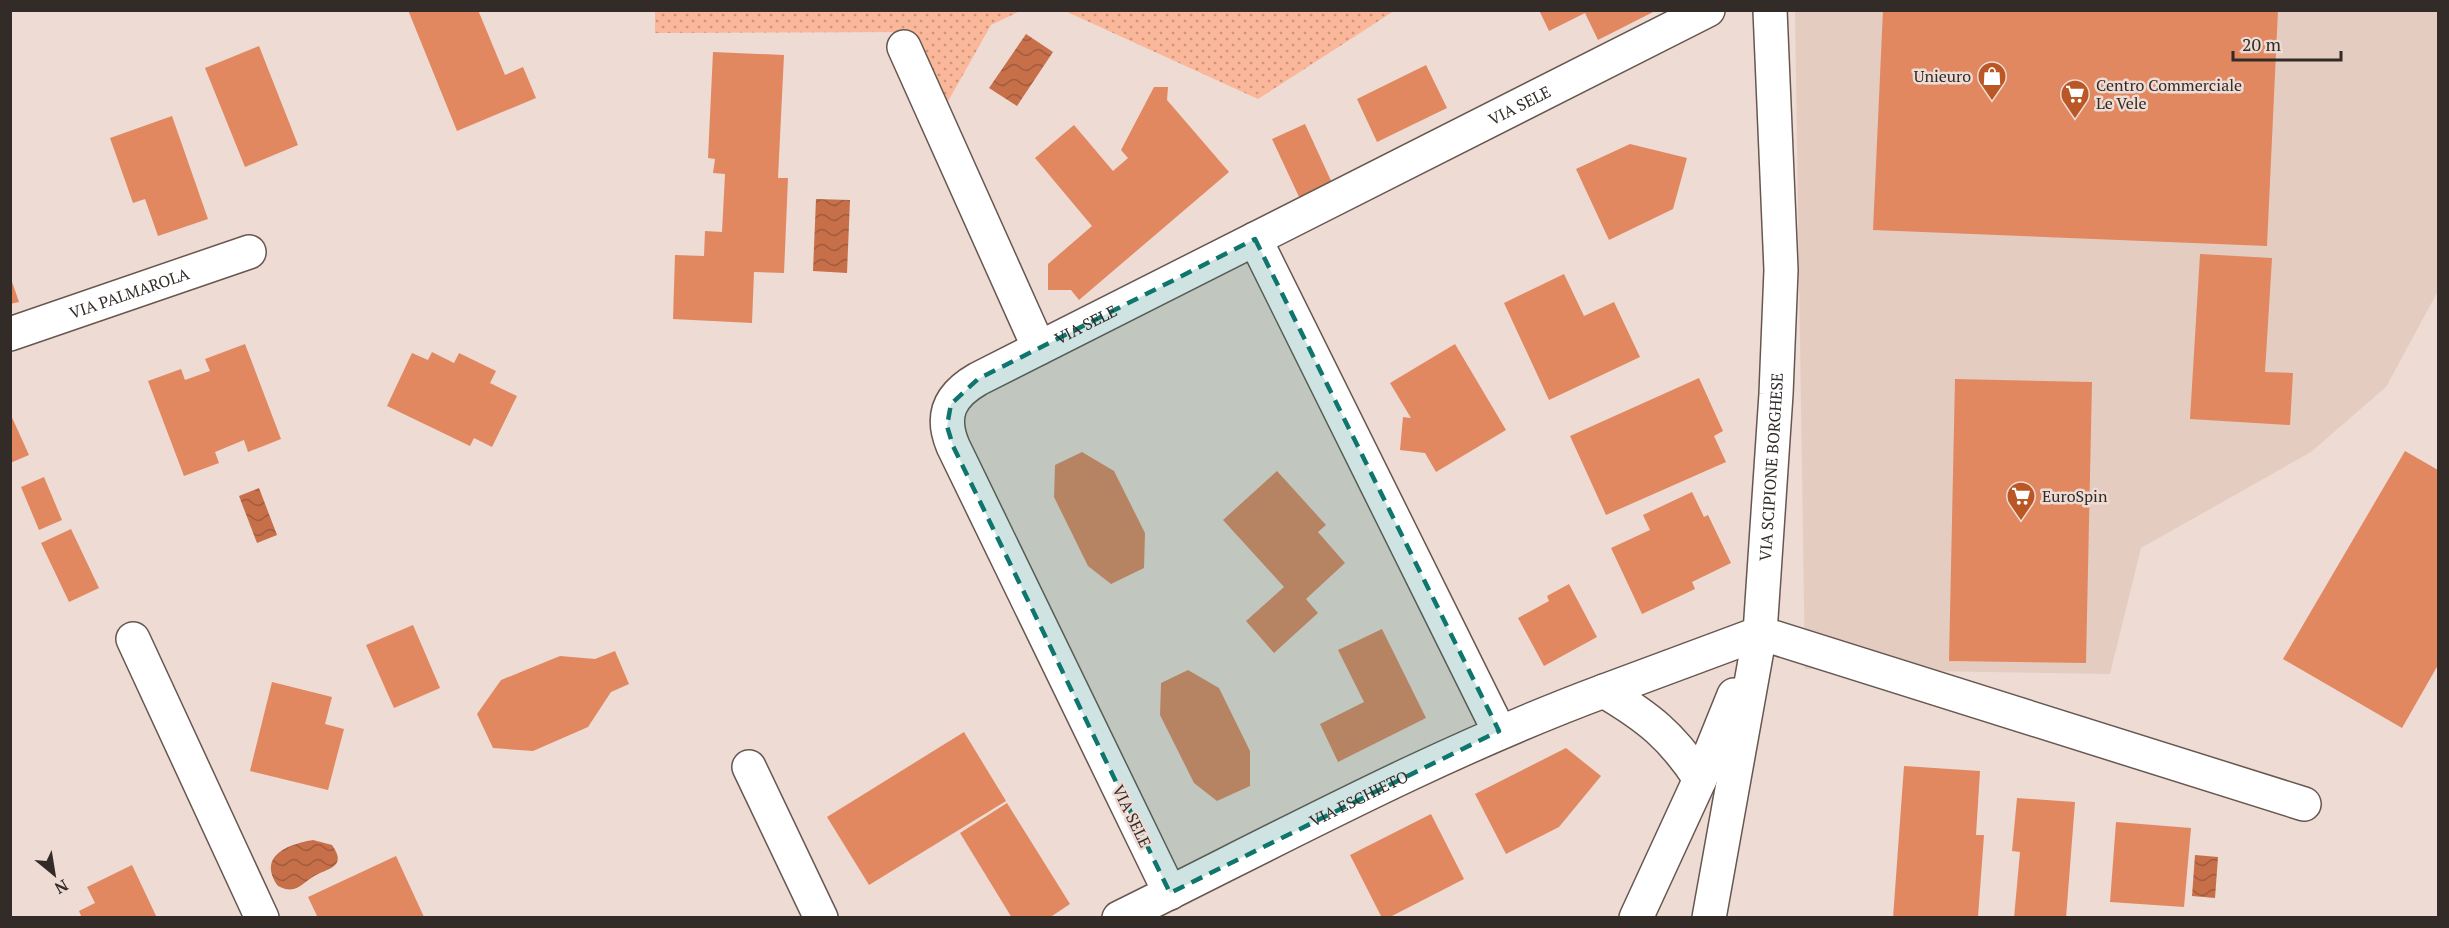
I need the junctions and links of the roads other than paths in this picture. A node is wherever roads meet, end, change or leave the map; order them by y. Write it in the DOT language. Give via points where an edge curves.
graph roads {
  1 [pos="1708,10"];
  2 [pos="1770,10"];
  3 [pos="903,47"];
  4 [pos="1255,239"];
  5 [pos="249,252"];
  6 [pos="10,334"];
  7 [pos="1039,348"];
  8 [pos="1760,633"];
  9 [pos="133,639"];
  10 [pos="1604,691"];
  11 [pos="1500,732"];
  12 [pos="749,767"];
  13 [pos="1700,779"];
  14 [pos="2304,804"];
  15 [pos="1170,893"];
  16 [pos="262,918"];
  17 [pos="821,918"];
  18 [pos="1119,918"];
  19 [pos="1636,918"];
  20 [pos="1709,918"];
  1 -- 4 [label="street, VIA SELE"];
  2 -- 8 [label="street, VIA SCIPIONE BORGHESE" via="1781,270"];
  3 -- 7 [label="street"];
  4 -- 7 [label="street, VIA SELE"];
  4 -- 11 [label="street"];
  5 -- 6 [label="street, VIA PALMAROLA"];
  7 -- 15 [label="street, VIA SELE" via="973,382 957,396 948,414 949,436"];
  8 -- 10 [label="street, VIA ESCHIETO"];
  8 -- 13 [label="street"];
  8 -- 14 [label="street"];
  8 -- 20 [label="street, VIA SCIPIONE BORGHESE"];
  9 -- 16 [label="street"];
  10 -- 11 [label="street, VIA ESCHIETO"];
  10 -- 13 [label="street" via="1662,730"];
  11 -- 15 [label="street, VIA ESCHIETO" via="1431,762"];
  12 -- 17 [label="street"];
  13 -- 19 [label="street"];
  15 -- 18 [label="street, VIA ESCHIETO"];
}
